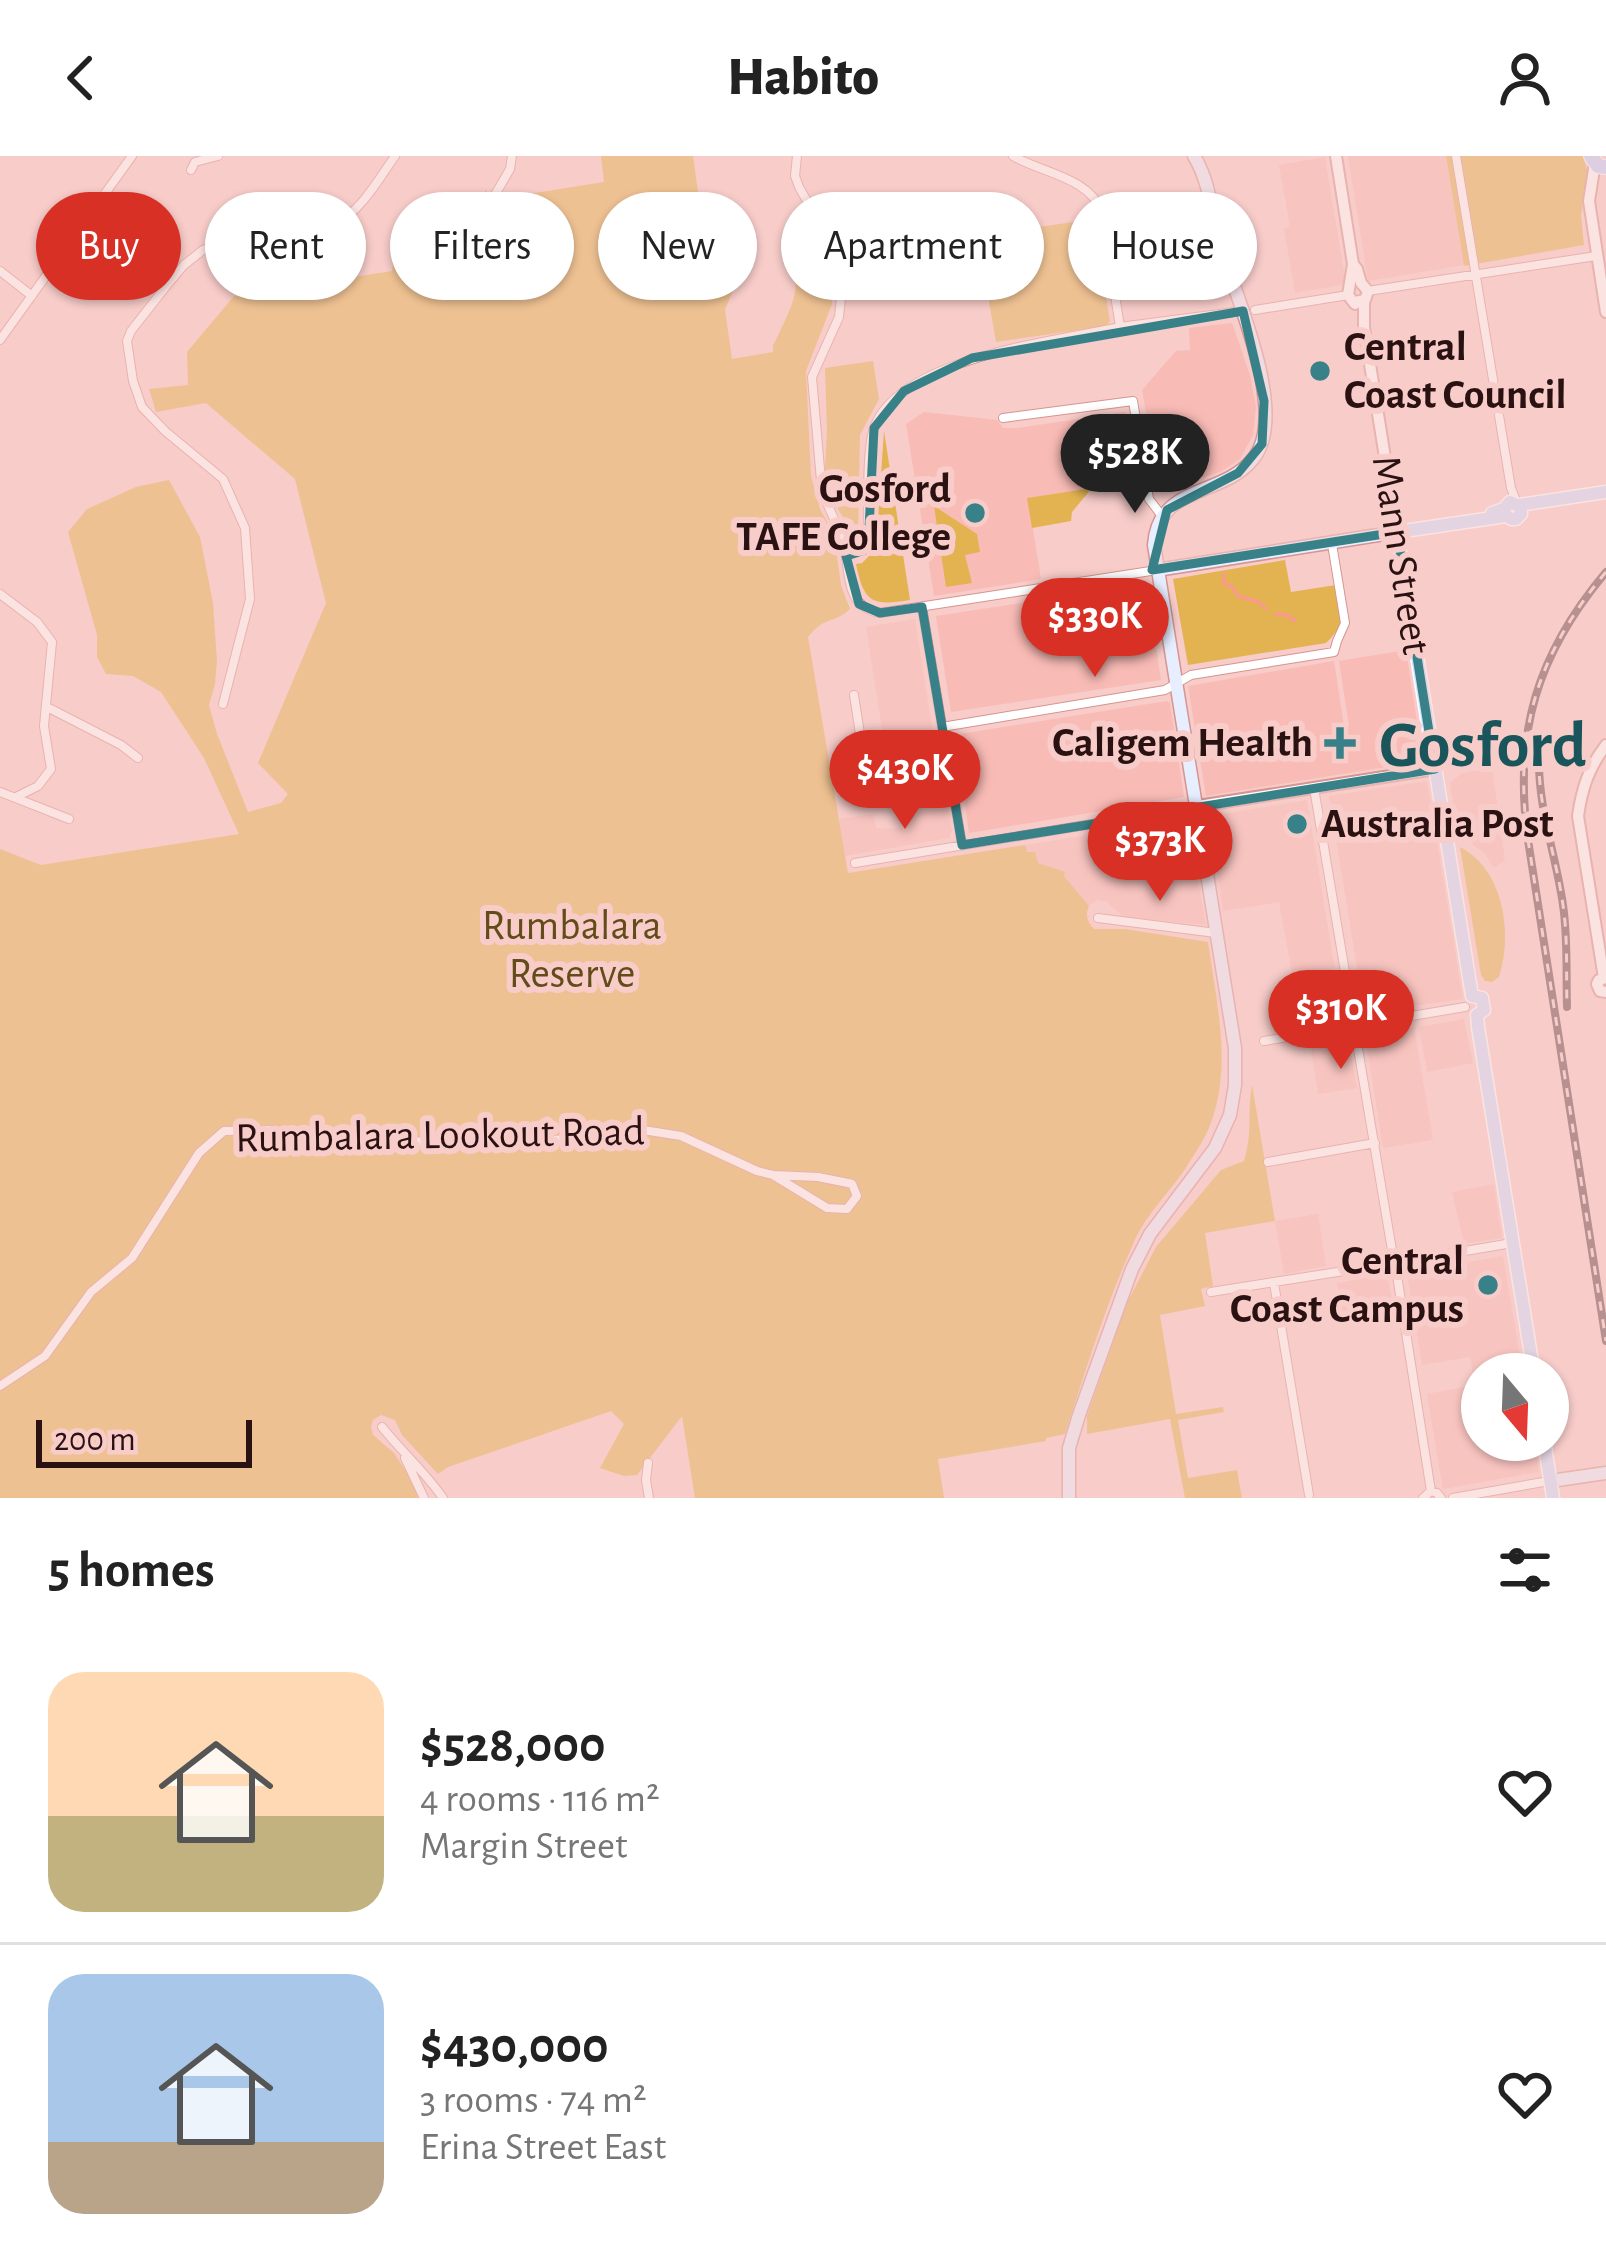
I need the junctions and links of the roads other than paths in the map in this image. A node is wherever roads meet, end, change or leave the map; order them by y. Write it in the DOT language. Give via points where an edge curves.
graph roads {
  1 [pos="132,156"];
  2 [pos="218,156"];
  3 [pos="395,156"];
  4 [pos="512,156"];
  5 [pos="797,156"];
  6 [pos="1012,156"];
  7 [pos="1194,156"];
  8 [pos="1336,156"];
  9 [pos="1456,156"];
  10 [pos="1597,161"];
  11 [pos="190,170"];
  12 [pos="498,192"];
  13 [pos="1597,256"];
  14 [pos="0,272"];
  15 [pos="1475,275"];
  16 [pos="1358,293"];
  17 [pos="32,296"];
  18 [pos="1249,310"];
  19 [pos="1606,312"];
  20 [pos="1120,328"];
  21 [pos="0,340"];
  22 [pos="1003,418"];
  23 [pos="1606,495"];
  24 [pos="1512,508"];
  25 [pos="1162,516"];
  26 [pos="1397,532"];
  27 [pos="1332,542"];
  28 [pos="846,556"];
  29 [pos="1157,570"];
  30 [pos="0,594"];
  31 [pos="922,607"];
  32 [pos="1178,682"];
  33 [pos="854,695"];
  34 [pos="223,704"];
  35 [pos="47,706"];
  36 [pos="942,728"];
  37 [pos="1606,746"];
  38 [pos="138,758"];
  39 [pos="1436,769"];
  40 [pos="950,773"];
  41 [pos="1314,788"];
  42 [pos="0,792"];
  43 [pos="16,797"];
  44 [pos="1198,806"];
  45 [pos="68,819"];
  46 [pos="962,845"];
  47 [pos="855,863"];
  48 [pos="1098,918"];
  49 [pos="1217,933"];
  50 [pos="1605,978"];
  51 [pos="1606,994"];
  52 [pos="1471,1006"];
  53 [pos="1356,1026"];
  54 [pos="1264,1041"];
  55 [pos="1375,1144"];
  56 [pos="1268,1162"];
  57 [pos="773,1175"];
  58 [pos="1513,1243"];
  59 [pos="1394,1263"];
  60 [pos="1274,1282"];
  61 [pos="1211,1292"];
  62 [pos="1531,1353"];
  63 [pos="0,1386"];
  64 [pos="382,1427"];
  65 [pos="401,1451"];
  66 [pos="1548,1461"];
  67 [pos="649,1463"];
  68 [pos="1603,1474"];
  69 [pos="1551,1481"];
  70 [pos="1310,1495"];
  71 [pos="1427,1495"];
  72 [pos="424,1498"];
  73 [pos="443,1498"];
  74 [pos="649,1498"];
  75 [pos="1069,1498"];
  76 [pos="1441,1498"];
  77 [pos="1453,1498"];
  78 [pos="1553,1498"];
  1 -- 17 [label="street"];
  2 -- 11 [label="street"];
  3 -- 34 [label="street" via="332,227 203,250 127,341 142,407 223,479 244,528 250,599"];
  4 -- 12 [label="street"];
  5 -- 28 [label="street" via="799,188 824,229 842,287 839,317 812,377 822,492"];
  6 -- 20 [label="street" via="1096,197"];
  7 -- 18 [label="main road"];
  8 -- 16 [label="street, Mann Street"];
  9 -- 15 [label="street"];
  10 -- 13 [label="street" via="1589,193"];
  13 -- 15 [label="street"];
  13 -- 19 [label="street"];
  14 -- 17 [label="street"];
  15 -- 16 [label="street"];
  15 -- 24 [label="street"];
  16 -- 18 [label="street"];
  16 -- 26 [label="street, Mann Street"];
  17 -- 21 [label="street"];
  18 -- 20 [label="street"];
  18 -- 25 [label="main road" via="1264,401 1262,444 1238,472"];
  20 -- 28 [label="street" via="972,358 904,392 874,428 868,542"];
  22 -- 25 [label="street" via="1133,401 1147,493"];
  23 -- 24 [label="main road"];
  24 -- 26 [label="main road"];
  25 -- 29 [label="main road" via="1154,537"];
  26 -- 27 [label="main road"];
  26 -- 39 [label="main road, Mann Street"];
  27 -- 29 [label="main road"];
  27 -- 32 [label="street" via="1346,623 1334,652"];
  28 -- 31 [label="street" via="852,592 865,609"];
  29 -- 31 [label="street"];
  29 -- 32 [label="main road"];
  30 -- 35 [label="street" via="52,642"];
  31 -- 36 [label="street"];
  32 -- 36 [label="street"];
  32 -- 44 [label="main road"];
  33 -- 40 [label="street" via="866,773 890,782"];
  35 -- 38 [label="street"];
  35 -- 43 [label="street" via="51,769"];
  36 -- 40 [label="street"];
  37 -- 50 [label="street" via="1581,791 1578,816"];
  39 -- 41 [label="street"];
  39 -- 52 [label="main road, Mann Street"];
  40 -- 46 [label="street"];
  41 -- 44 [label="street"];
  41 -- 53 [label="street"];
  42 -- 43 [label="street"];
  43 -- 45 [label="street"];
  44 -- 46 [label="street"];
  44 -- 49 [label="main road"];
  46 -- 47 [label="street"];
  48 -- 49 [label="street"];
  49 -- 75 [label="main road" via="1235,1048 1230,1115 1132,1269 1078,1415"];
  50 -- 51 [label="street" via="1598,984"];
  52 -- 53 [label="street"];
  52 -- 58 [label="main road, Mann Street"];
  53 -- 54 [label="street"];
  53 -- 55 [label="street"];
  55 -- 56 [label="street"];
  55 -- 59 [label="street"];
  57 -- 57 [label="street, Rumbalara Lookout Road" via="848,1183 857,1196 847,1209 827,1208"];
  57 -- 63 [label="street, Rumbalara Lookout Road" via="681,1136 643,1130 488,1142 224,1132 199,1153 132,1258 92,1292 45,1356"];
  58 -- 59 [label="street"];
  58 -- 62 [label="main road, Mann Street"];
  59 -- 60 [label="street"];
  59 -- 71 [label="street"];
  60 -- 61 [label="street"];
  60 -- 70 [label="street"];
  64 -- 65 [label="street"];
  65 -- 72 [label="street"];
  65 -- 73 [label="street"];
  66 -- 69 [label="main road"];
  67 -- 74 [label="street"];
  68 -- 69 [label="main road"];
  69 -- 77 [label="street"];
  69 -- 78 [label="main road"];
  71 -- 76 [label="street"];
}
